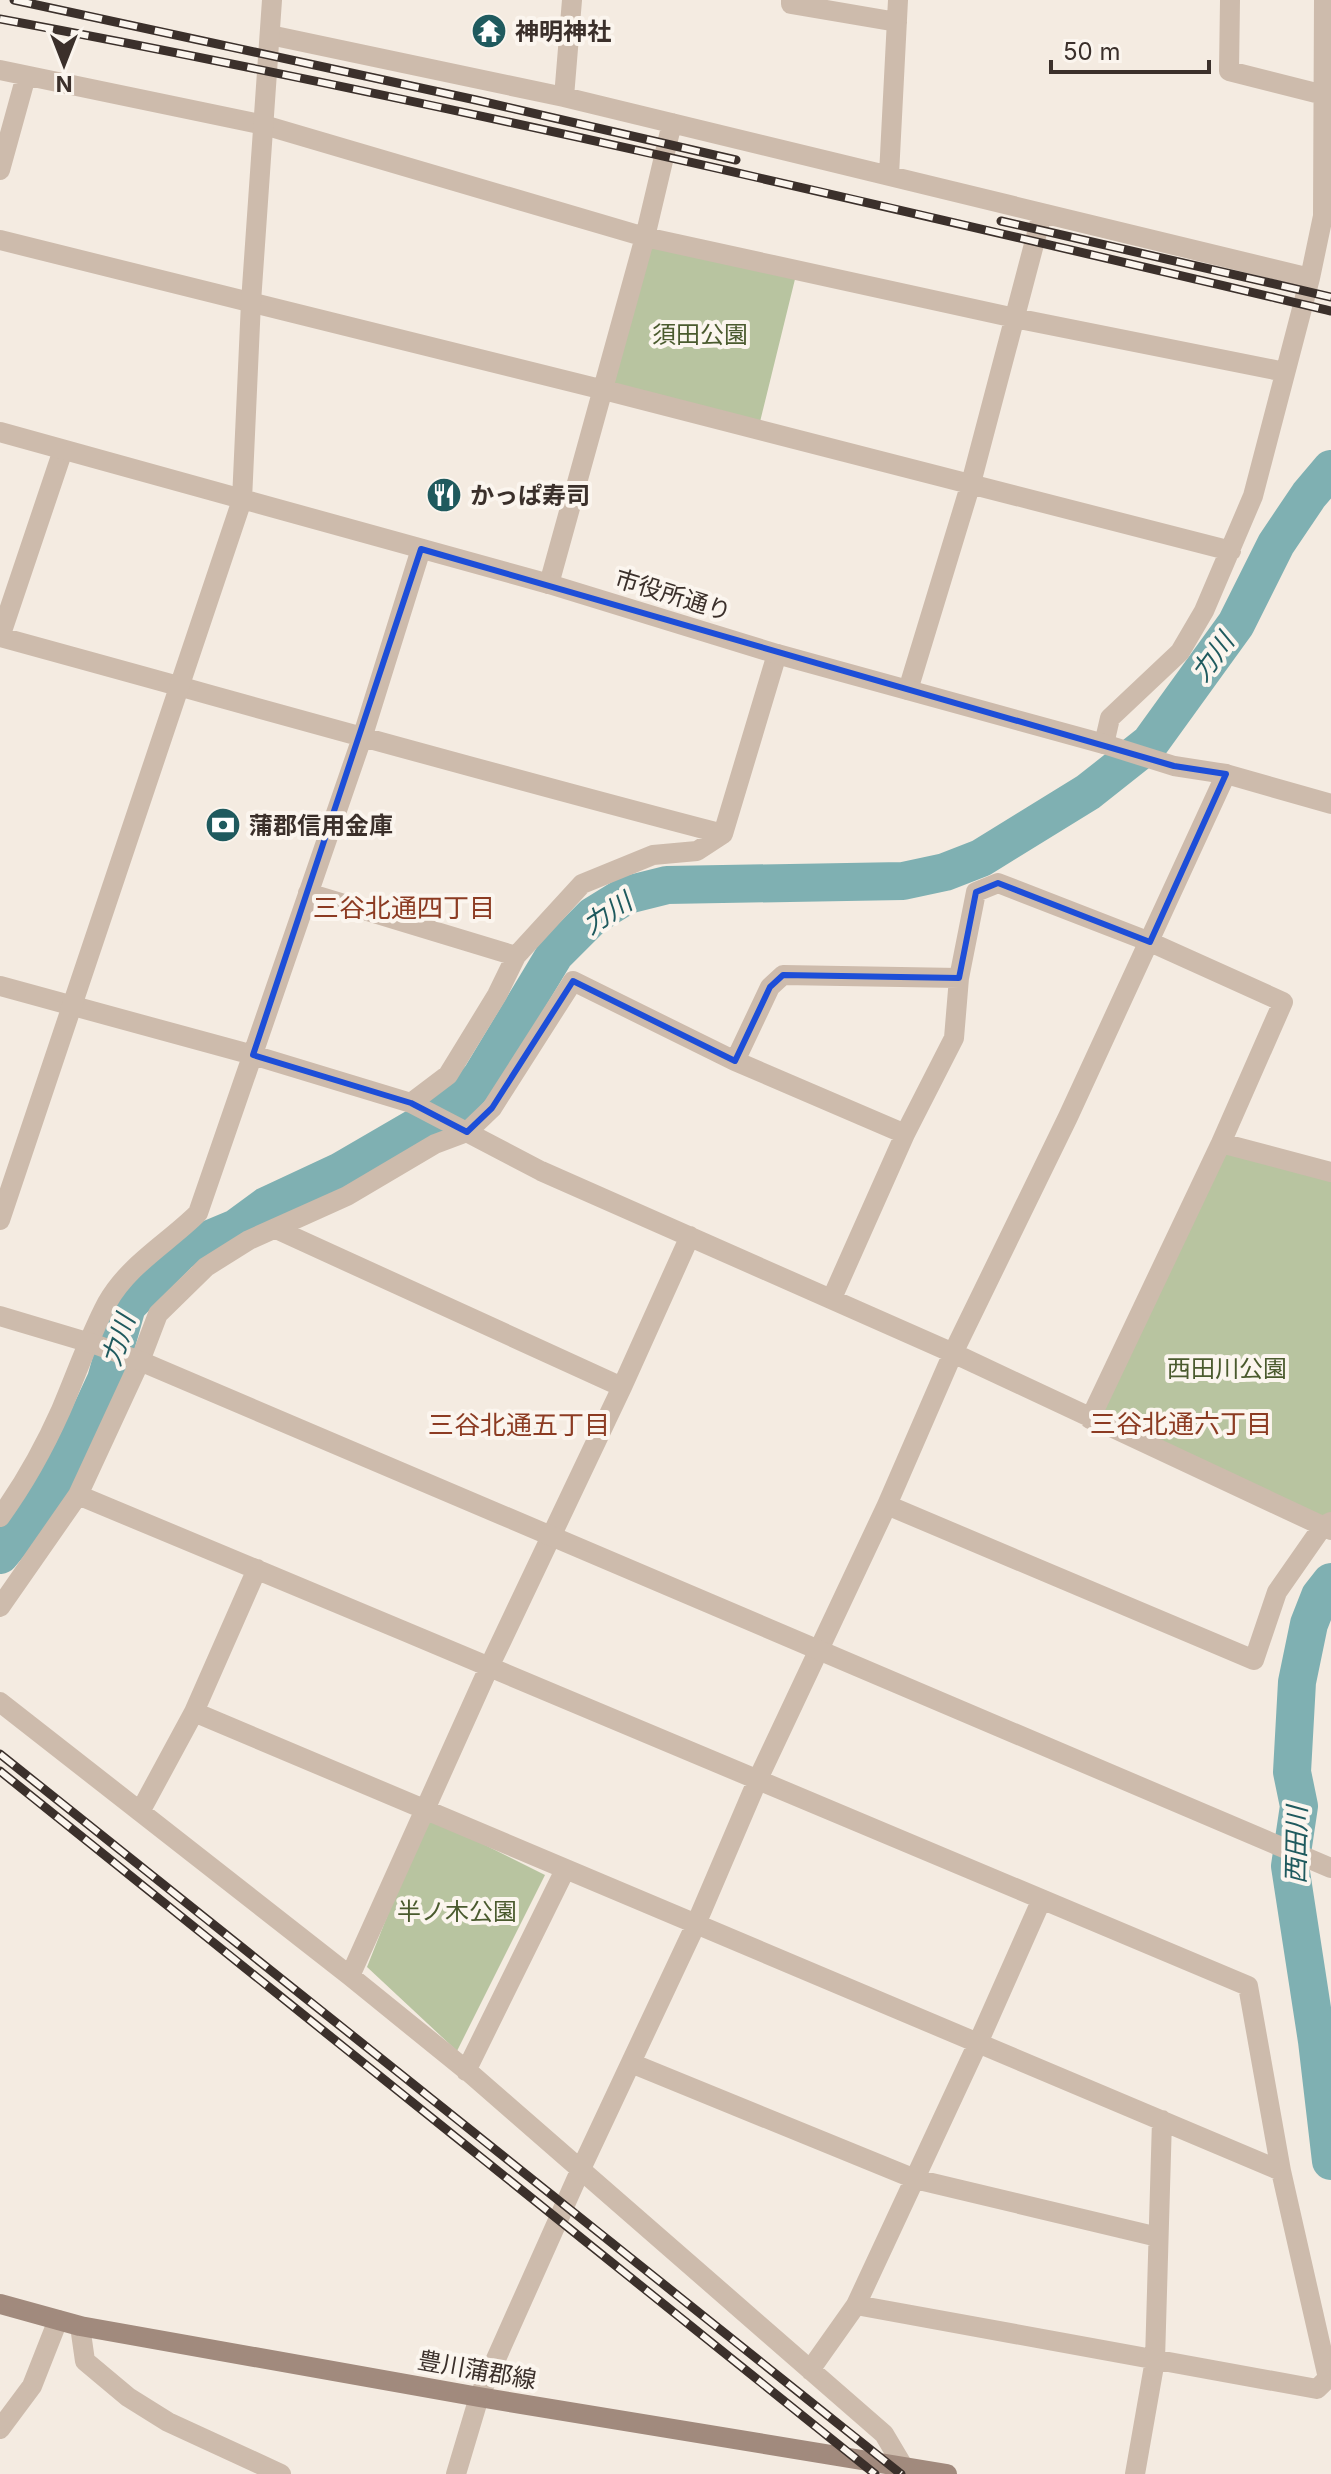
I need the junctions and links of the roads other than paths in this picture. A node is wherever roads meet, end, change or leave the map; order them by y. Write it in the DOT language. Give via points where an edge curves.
graph roads {
  1 [pos="272,0"];
  2 [pos="572,0"];
  3 [pos="791,0"];
  4 [pos="898,0"];
  5 [pos="1230,0"];
  6 [pos="1324,0"];
  7 [pos="897,22"];
  8 [pos="270,35"];
  9 [pos="0,70"];
  10 [pos="26,76"];
  11 [pos="1324,95"];
  12 [pos="564,97"];
  13 [pos="672,123"];
  14 [pos="264,125"];
  15 [pos="0,170"];
  16 [pos="889,175"];
  17 [pos="1042,214"];
  18 [pos="645,237"];
  19 [pos="0,240"];
  20 [pos="1310,278"];
  21 [pos="251,302"];
  22 [pos="1015,318"];
  23 [pos="1285,372"];
  24 [pos="604,390"];
  25 [pos="0,432"];
  26 [pos="63,450"];
  27 [pos="971,483"];
  28 [pos="242,500"];
  29 [pos="421,549"];
  30 [pos="1231,551"];
  31 [pos="549,584"];
  32 [pos="777,654"];
  33 [pos="179,686"];
  34 [pos="908,690"];
  35 [pos="363,735"];
  36 [pos="1104,744"];
  37 [pos="1226,774"];
  38 [pos="1331,804"];
  39 [pos="723,834"];
  40 [pos="308,893"];
  41 [pos="1150,942"];
  42 [pos="516,956"];
  43 [pos="959,978"];
  44 [pos="0,986"];
  45 [pos="72,1006"];
  46 [pos="253,1055"];
  47 [pos="735,1061"];
  48 [pos="415,1104"];
  49 [pos="462,1129"];
  50 [pos="905,1134"];
  51 [pos="1221,1143"];
  52 [pos="1331,1172"];
  53 [pos="0,1220"];
  54 [pos="276,1229"];
  55 [pos="690,1236"];
  56 [pos="832,1298"];
  57 [pos="0,1316"];
  58 [pos="93,1344"];
  59 [pos="953,1353"];
  60 [pos="140,1361"];
  61 [pos="622,1387"];
  62 [pos="1090,1419"];
  63 [pos="78,1495"];
  64 [pos="887,1505"];
  65 [pos="0,1517"];
  66 [pos="1328,1526"];
  67 [pos="552,1536"];
  68 [pos="257,1569"];
  69 [pos="0,1607"];
  70 [pos="819,1649"];
  71 [pos="490,1665"];
  72 [pos="0,1702"];
  73 [pos="194,1712"];
  74 [pos="758,1779"];
  75 [pos="425,1809"];
  76 [pos="141,1810"];
  77 [pos="1326,1865"];
  78 [pos="565,1870"];
  79 [pos="1041,1901"];
  80 [pos="696,1924"];
  81 [pos="350,1976"];
  82 [pos="978,2043"];
  83 [pos="631,2063"];
  84 [pos="466,2071"];
  85 [pos="1162,2120"];
  86 [pos="580,2171"];
  87 [pos="1281,2171"];
  88 [pos="915,2179"];
  89 [pos="1158,2237"];
  90 [pos="0,2304"];
  91 [pos="856,2305"];
  92 [pos="58,2320"];
  93 [pos="80,2326"];
  94 [pos="1155,2360"];
  95 [pos="810,2370"];
  96 [pos="479,2397"];
  97 [pos="0,2429"];
  98 [pos="903,2466"];
  99 [pos="281,2474"];
  100 [pos="456,2474"];
  101 [pos="947,2474"];
  102 [pos="1135,2474"];
  1 -- 8 [label="street"];
  2 -- 12 [label="street"];
  3 -- 7 [label="street"];
  4 -- 7 [label="street"];
  5 -- 11 [label="street" via="1229,71"];
  6 -- 11 [label="street"];
  7 -- 16 [label="street"];
  8 -- 12 [label="street"];
  8 -- 14 [label="street"];
  9 -- 10 [label="street"];
  10 -- 14 [label="street"];
  10 -- 15 [label="street"];
  11 -- 20 [label="street" via="1323,216"];
  12 -- 13 [label="street"];
  13 -- 16 [label="street"];
  13 -- 18 [label="street"];
  14 -- 18 [label="street"];
  14 -- 21 [label="street"];
  16 -- 17 [label="street"];
  17 -- 20 [label="street"];
  17 -- 22 [label="street"];
  18 -- 22 [label="street"];
  18 -- 24 [label="street"];
  19 -- 21 [label="street"];
  20 -- 23 [label="street"];
  21 -- 24 [label="street"];
  21 -- 28 [label="street"];
  22 -- 23 [label="street"];
  22 -- 27 [label="street"];
  23 -- 30 [label="street" via="1253,496"];
  24 -- 27 [label="street"];
  24 -- 31 [label="street"];
  25 -- 26 [label="street, 市役所通り"];
  26 -- 28 [label="street, 市役所通り"];
  26 -- 33 [label="street" via="0,637"];
  27 -- 30 [label="street"];
  27 -- 34 [label="street"];
  28 -- 29 [label="street, 市役所通り"];
  28 -- 33 [label="street"];
  29 -- 31 [label="street, 市役所通り"];
  29 -- 35 [label="street"];
  30 -- 36 [label="street" via="1180,652 1110,718"];
  31 -- 32 [label="street, 市役所通り"];
  32 -- 34 [label="street, 市役所通り"];
  32 -- 39 [label="street"];
  33 -- 35 [label="street"];
  33 -- 45 [label="street"];
  34 -- 36 [label="street, 市役所通り"];
  35 -- 39 [label="street"];
  35 -- 40 [label="street"];
  36 -- 37 [label="street, 市役所通り" via="1174,766"];
  37 -- 38 [label="street, 市役所通り"];
  37 -- 41 [label="street"];
  39 -- 42 [label="street" via="697,851 653,855 582,884"];
  40 -- 42 [label="street"];
  40 -- 46 [label="street"];
  41 -- 43 [label="street" via="998,883 976,892"];
  41 -- 51 [label="street" via="1283,1002"];
  41 -- 59 [label="street"];
  42 -- 48 [label="street" via="448,1075"];
  43 -- 47 [label="street" via="783,975 770,987"];
  43 -- 50 [label="street" via="954,1038"];
  44 -- 45 [label="street"];
  45 -- 46 [label="street"];
  45 -- 53 [label="street"];
  46 -- 48 [label="street"];
  46 -- 58 [label="street" via="198,1213 128,1275 108,1302"];
  47 -- 49 [label="street" via="573,981 492,1108"];
  47 -- 50 [label="street"];
  48 -- 49 [label="street"];
  49 -- 54 [label="street" via="347,1196"];
  49 -- 55 [label="street" via="541,1171"];
  50 -- 56 [label="street"];
  51 -- 52 [label="street"];
  51 -- 62 [label="street"];
  54 -- 60 [label="street" via="206,1267 158,1314"];
  54 -- 61 [label="street"];
  55 -- 56 [label="street"];
  55 -- 61 [label="street"];
  56 -- 59 [label="street"];
  57 -- 58 [label="street"];
  58 -- 60 [label="street"];
  58 -- 65 [label="street" via="30,1471"];
  59 -- 62 [label="street"];
  59 -- 64 [label="street"];
  60 -- 63 [label="street"];
  60 -- 67 [label="street"];
  61 -- 67 [label="street"];
  62 -- 66 [label="street"];
  63 -- 68 [label="street"];
  63 -- 69 [label="street"];
  64 -- 66 [label="street" via="1254,1660 1277,1592"];
  64 -- 70 [label="street"];
  67 -- 70 [label="street"];
  67 -- 71 [label="street"];
  68 -- 71 [label="street"];
  68 -- 73 [label="street"];
  70 -- 74 [label="street"];
  70 -- 77 [label="street"];
  71 -- 74 [label="street"];
  71 -- 75 [label="street"];
  72 -- 76 [label="street"];
  73 -- 75 [label="street"];
  73 -- 76 [label="street"];
  74 -- 79 [label="street"];
  74 -- 80 [label="street"];
  75 -- 78 [label="street"];
  75 -- 81 [label="street"];
  76 -- 81 [label="street"];
  78 -- 80 [label="street"];
  78 -- 84 [label="street"];
  79 -- 82 [label="street"];
  79 -- 87 [label="street" via="1248,1986"];
  80 -- 82 [label="street"];
  80 -- 83 [label="street"];
  81 -- 84 [label="street"];
  82 -- 85 [label="street"];
  82 -- 88 [label="street"];
  83 -- 86 [label="street"];
  83 -- 88 [label="street"];
  84 -- 86 [label="street"];
  85 -- 87 [label="street"];
  85 -- 89 [label="street"];
  86 -- 95 [label="street"];
  86 -- 96 [label="street"];
  87 -- 94 [label="street" via="1328,2378 1317,2389"];
  88 -- 89 [label="street"];
  88 -- 91 [label="street"];
  89 -- 94 [label="street"];
  90 -- 92 [label="main road, 豊川蒲郡線"];
  91 -- 94 [label="street"];
  91 -- 95 [label="street"];
  92 -- 93 [label="main road, 豊川蒲郡線"];
  92 -- 97 [label="street" via="32,2386"];
  93 -- 96 [label="main road, 豊川蒲郡線"];
  93 -- 99 [label="street" via="85,2361 128,2397 168,2422"];
  94 -- 102 [label="street"];
  95 -- 98 [label="street" via="884,2434"];
  96 -- 98 [label="main road, 豊川蒲郡線"];
  96 -- 100 [label="street"];
  98 -- 101 [label="main road, 豊川蒲郡線"];
}
